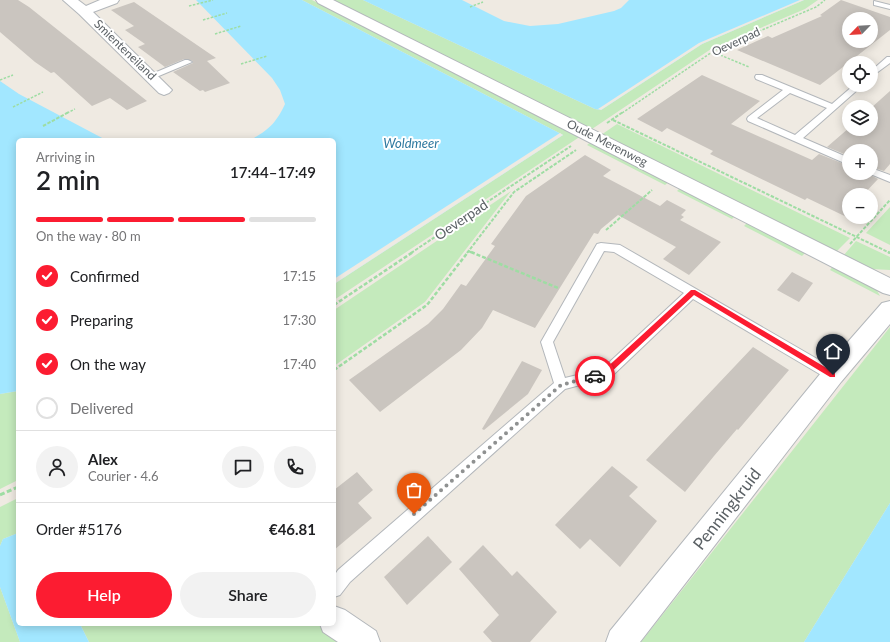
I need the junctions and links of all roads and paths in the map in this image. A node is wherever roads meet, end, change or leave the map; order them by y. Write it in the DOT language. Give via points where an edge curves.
graph roads {
  1 [pos="70,0"];
  2 [pos="112,0"];
  3 [pos="213,0"];
  4 [pos="323,0"];
  5 [pos="825,0"];
  6 [pos="483,2"];
  7 [pos="877,2"];
  8 [pos="190,6"];
  9 [pos="470,7"];
  10 [pos="890,7"];
  11 [pos="84,11"];
  12 [pos="227,13"];
  13 [pos="203,20"];
  14 [pos="241,26"];
  15 [pos="215,34"];
  16 [pos="712,52"];
  17 [pos="267,56"];
  18 [pos="890,59"];
  19 [pos="188,62"];
  20 [pos="241,64"];
  21 [pos="878,69"];
  22 [pos="13,75"];
  23 [pos="151,76"];
  24 [pos="759,77"];
  25 [pos="0,80"];
  26 [pos="789,89"];
  27 [pos="164,90"];
  28 [pos="43,92"];
  29 [pos="850,92"];
  30 [pos="14,107"];
  31 [pos="832,107"];
  32 [pos="75,109"];
  33 [pos="43,126"];
  34 [pos="591,135"];
  35 [pos="796,139"];
  36 [pos="842,159"];
  37 [pos="878,174"];
  38 [pos="890,179"];
  39 [pos="652,189"];
  40 [pos="890,200"];
  41 [pos="856,237"];
  42 [pos="601,248"];
  43 [pos="468,251"];
  44 [pos="890,253"];
  45 [pos="835,259"];
  46 [pos="890,287"];
  47 [pos="693,292"];
  48 [pos="574,294"];
  49 [pos="336,304"];
  50 [pos="890,309"];
  51 [pos="336,369"];
  52 [pos="833,375"];
  53 [pos="561,385"];
  54 [pos="16,488"];
  55 [pos="0,495"];
  56 [pos="336,587"];
  57 [pos="336,622"];
  58 [pos="365,642"];
  59 [pos="621,642"];
  1 -- 11 [label="street, Smienteneiland"];
  2 -- 11 [label="street, Smienteneiland"];
  3 -- 8 [label="path"];
  4 -- 34 [label="street, Oude Merenweg"];
  5 -- 16 [label="path, Oeverpad"];
  6 -- 9 [label="path"];
  7 -- 10 [label="lane"];
  11 -- 23 [label="street, Smienteneiland"];
  12 -- 13 [label="path"];
  14 -- 15 [label="path"];
  16 -- 24 [label="path" via="758,72"];
  16 -- 41 [label="path, Oeverpad" via="612,119"];
  17 -- 20 [label="path"];
  18 -- 21 [label="lane"];
  19 -- 23 [label="lane"];
  22 -- 25 [label="path"];
  23 -- 27 [label="street, Smienteneiland"];
  24 -- 26 [label="lane"];
  26 -- 31 [label="lane"];
  26 -- 35 [label="lane" via="750,119"];
  28 -- 30 [label="path"];
  29 -- 31 [label="lane"];
  31 -- 35 [label="lane"];
  32 -- 33 [label="path"];
  34 -- 43 [label="path, Oeverpad" via="514,192"];
  34 -- 45 [label="street, Oude Merenweg"];
  34 -- 49 [label="path, Oeverpad"];
  35 -- 36 [label="lane"];
  37 -- 38 [label="lane"];
  39 -- 42 [label="path" via="605,231"];
  40 -- 41 [label="path"];
  41 -- 44 [label="path"];
  41 -- 45 [label="path"];
  42 -- 47 [label="lane" via="616,248"];
  42 -- 48 [label="lane"];
  43 -- 48 [label="path"];
  43 -- 51 [label="path, Oeverpad" via="427,305"];
  45 -- 46 [label="street, Oude Merenweg"];
  47 -- 52 [label="lane"];
  47 -- 53 [label="lane" via="606,373"];
  48 -- 53 [label="lane" via="547,342"];
  50 -- 52 [label="street, Penningkruid"];
  52 -- 59 [label="street, Penningkruid"];
  53 -- 56 [label="lane" via="350,571"];
  54 -- 55 [label="path"];
  57 -- 58 [label="street"];
}
